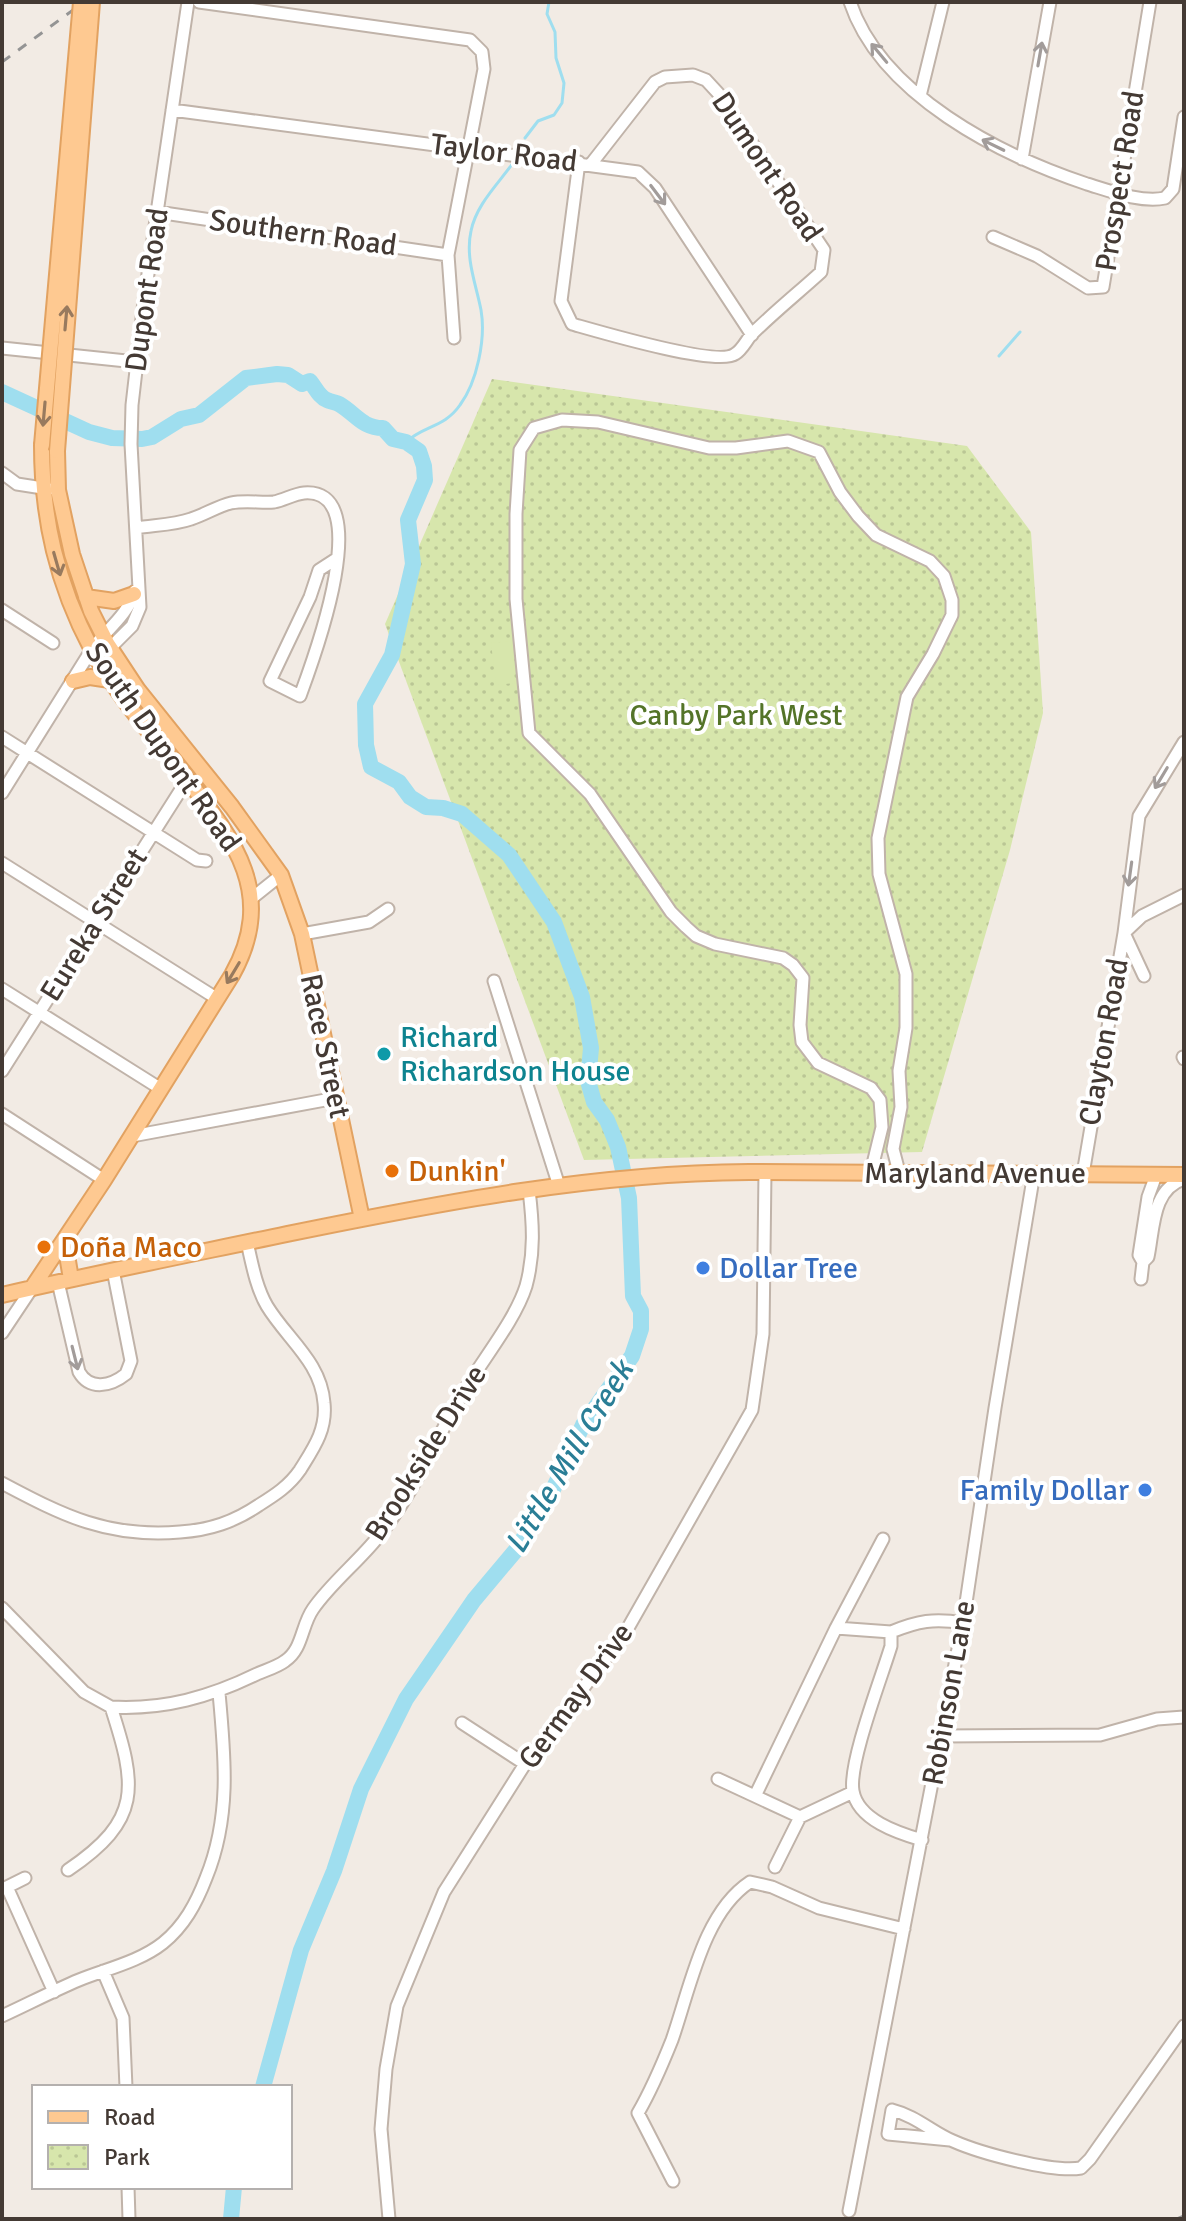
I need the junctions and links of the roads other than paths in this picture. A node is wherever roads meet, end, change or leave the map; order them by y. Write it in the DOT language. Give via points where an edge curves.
graph roads {
  1 [pos="81,2"];
  2 [pos="92,2"];
  3 [pos="188,2"];
  4 [pos="199,2"];
  5 [pos="850,2"];
  6 [pos="943,2"];
  7 [pos="1050,2"];
  8 [pos="1150,2"];
  9 [pos="920,96"];
  10 [pos="172,110"];
  11 [pos="1184,117"];
  12 [pos="470,149"];
  13 [pos="1022,159"];
  14 [pos="585,163"];
  15 [pos="1118,194"];
  16 [pos="157,212"];
  17 [pos="993,237"];
  18 [pos="448,255"];
  19 [pos="752,335"];
  20 [pos="454,338"];
  21 [pos="2,348"];
  22 [pos="136,362"];
  23 [pos="2,473"];
  24 [pos="42,487"];
  25 [pos="58,490"];
  26 [pos="136,528"];
  27 [pos="336,559"];
  28 [pos="138,579"];
  29 [pos="134,594"];
  30 [pos="86,597"];
  31 [pos="2,610"];
  32 [pos="107,641"];
  33 [pos="53,643"];
  34 [pos="92,649"];
  35 [pos="110,680"];
  36 [pos="73,681"];
  37 [pos="143,723"];
  38 [pos="2,737"];
  39 [pos="1184,742"];
  40 [pos="27,753"];
  41 [pos="194,761"];
  42 [pos="187,780"];
  43 [pos="2,793"];
  44 [pos="154,832"];
  45 [pos="206,861"];
  46 [pos="2,863"];
  47 [pos="281,875"];
  48 [pos="1184,895"];
  49 [pos="251,899"];
  50 [pos="388,909"];
  51 [pos="96,923"];
  52 [pos="1124,933"];
  53 [pos="302,934"];
  54 [pos="1144,976"];
  55 [pos="494,981"];
  56 [pos="2,989"];
  57 [pos="216,998"];
  58 [pos="39,1012"];
  59 [pos="2,1071"];
  60 [pos="161,1089"];
  61 [pos="336,1098"];
  62 [pos="2,1114"];
  63 [pos="132,1136"];
  64 [pos="765,1172"];
  65 [pos="871,1172"];
  66 [pos="899,1172"];
  67 [pos="1034,1173"];
  68 [pos="1083,1174"];
  69 [pos="1156,1175"];
  70 [pos="1184,1177"];
  71 [pos="104,1180"];
  72 [pos="559,1186"];
  73 [pos="529,1190"];
  74 [pos="362,1219"];
  75 [pos="68,1232"];
  76 [pos="247,1242"];
  77 [pos="1143,1262"];
  78 [pos="113,1270"];
  79 [pos="1141,1279"];
  80 [pos="65,1280"];
  81 [pos="32,1288"];
  82 [pos="2,1295"];
  83 [pos="2,1333"];
  84 [pos="2,1483"];
  85 [pos="883,1539"];
  86 [pos="2,1608"];
  87 [pos="963,1623"];
  88 [pos="836,1628"];
  89 [pos="891,1632"];
  90 [pos="219,1693"];
  91 [pos="111,1707"];
  92 [pos="1184,1717"];
  93 [pos="462,1723"];
  94 [pos="942,1736"];
  95 [pos="525,1764"];
  96 [pos="718,1779"];
  97 [pos="853,1792"];
  98 [pos="755,1796"];
  99 [pos="800,1817"];
  100 [pos="922,1840"];
  101 [pos="775,1867"];
  102 [pos="68,1870"];
  103 [pos="25,1878"];
  104 [pos="4,1888"];
  105 [pos="904,1929"];
  106 [pos="103,1971"];
  107 [pos="54,1992"];
  108 [pos="2,2016"];
  109 [pos="1184,2026"];
  110 [pos="126,2085"];
  111 [pos="950,2140"];
  112 [pos="673,2181"];
  113 [pos="128,2189"];
  114 [pos="849,2211"];
  115 [pos="129,2219"];
  116 [pos="389,2219"];
  1 -- 24 [label="main road, South Dupont Road, one-way, bridge"];
  25 -- 2 [label="main road, South Dupont Road, one-way, bridge"];
  3 -- 10 [label="street, Dupont Road"];
  4 -- 12 [label="street" via="470,40 484,59"];
  9 -- 5 [label="street, one-way" via="869,41"];
  6 -- 9 [label="street"];
  13 -- 7 [label="street, one-way"];
  8 -- 15 [label="street, Prospect Road"];
  13 -- 9 [label="street, one-way" via="983,140"];
  10 -- 12 [label="street, Taylor Road"];
  10 -- 16 [label="street, Dupont Road"];
  11 -- 15 [label="street" via="1173,189 1165,198"];
  12 -- 14 [label="street, Taylor Road"];
  12 -- 18 [label="street"];
  13 -- 15 [label="street"];
  14 -- 19 [label="street, Taylor Road, one-way" via="638,172 655,188"];
  14 -- 19 [label="street, Dumont Road" via="561,301 572,324 726,358"];
  14 -- 19 [label="street, Dumont Road" via="655,82 680,74 706,80 824,250 821,272"];
  15 -- 17 [label="street, Prospect Road" via="1103,287 1088,288 1037,256"];
  16 -- 18 [label="street, Southern Road"];
  16 -- 22 [label="street, Dupont Road"];
  18 -- 20 [label="street"];
  21 -- 22 [label="street"];
  22 -- 26 [label="street, Dupont Road" via="131,428"];
  23 -- 24 [label="street" via="17,484"];
  24 -- 25 [label="street"];
  24 -- 34 [label="main road, South Dupont Road, one-way" via="58,570"];
  25 -- 30 [label="main road, South Dupont Road"];
  26 -- 27 [label="street" via="188,521 230,503 275,502 304,493 333,508"];
  26 -- 28 [label="street, Dupont Road"];
  27 -- 27 [label="street" via="328,615 300,696 270,681 319,570"];
  28 -- 29 [label="street, Dupont Road"];
  28 -- 32 [label="street, Dupont Road" via="137,617 126,633"];
  29 -- 30 [label="main road" via="114,601"];
  29 -- 32 [label="street, Dupont Road"];
  30 -- 32 [label="main road, South Dupont Road"];
  31 -- 33 [label="street"];
  32 -- 34 [label="street"];
  32 -- 41 [label="main road, South Dupont Road"];
  34 -- 35 [label="main road, South Dupont Road"];
  34 -- 36 [label="street"];
  35 -- 36 [label="main road"];
  35 -- 37 [label="main road, South Dupont Road"];
  36 -- 40 [label="street"];
  37 -- 41 [label="main road" via="179,757"];
  37 -- 42 [label="main road, South Dupont Road"];
  38 -- 40 [label="street"];
  39 -- 52 [label="street, one-way" via="1139,816"];
  40 -- 43 [label="street"];
  40 -- 44 [label="street"];
  41 -- 47 [label="main road, South Dupont Road"];
  42 -- 44 [label="street, Eureka Street"];
  42 -- 49 [label="main road, South Dupont Road" via="240,855"];
  44 -- 45 [label="street"];
  44 -- 51 [label="street, Eureka Street"];
  46 -- 51 [label="street"];
  47 -- 49 [label="street"];
  47 -- 53 [label="main road, Race Street"];
  48 -- 52 [label="street, Clayton Road" via="1142,916"];
  49 -- 57 [label="main road, South Dupont Road, one-way" via="244,951"];
  50 -- 53 [label="street" via="369,922"];
  51 -- 57 [label="street"];
  51 -- 58 [label="street, Eureka Street"];
  52 -- 54 [label="street"];
  52 -- 68 [label="street, Clayton Road"];
  53 -- 61 [label="main road, Race Street"];
  55 -- 72 [label="street"];
  56 -- 58 [label="street"];
  57 -- 60 [label="main road, South Dupont Road"];
  58 -- 59 [label="street, Eureka Street"];
  58 -- 60 [label="street"];
  60 -- 63 [label="main road, South Dupont Road"];
  61 -- 63 [label="street"];
  61 -- 74 [label="main road, Race Street"];
  62 -- 71 [label="street"];
  63 -- 71 [label="main road, South Dupont Road"];
  64 -- 65 [label="main road, Maryland Avenue"];
  64 -- 72 [label="main road, Maryland Avenue" via="696,1172"];
  64 -- 95 [label="street, Germay Drive" via="763,1334 752,1410 624,1635"];
  65 -- 66 [label="main road, Maryland Avenue"];
  65 -- 66 [label="street" via="882,1127 880,1100 871,1088 818,1063 802,1042 800,973 783,958 696,936 671,912 590,794 529,733 516,599 516,514 520,450 534,428 562,420 598,422 709,448 788,441 811,449 819,452 840,492 876,535 930,561 944,576 952,615 907,697 878,838 879,874 906,974 901,1107 893,1149"];
  66 -- 67 [label="main road, Maryland Avenue"];
  67 -- 68 [label="main road, Maryland Avenue"];
  67 -- 87 [label="street, Robinson Lane"];
  68 -- 69 [label="main road, Maryland Avenue"];
  69 -- 70 [label="main road, Maryland Avenue"];
  69 -- 77 [label="street" via="1143,1226"];
  70 -- 77 [label="street" via="1160,1197"];
  71 -- 75 [label="main road, South Dupont Road"];
  72 -- 73 [label="main road, Maryland Avenue"];
  73 -- 74 [label="main road, Maryland Avenue"];
  73 -- 90 [label="street, Brookside Drive" via="534,1231 524,1290 414,1484 380,1536 313,1609 286,1661"];
  74 -- 76 [label="main road, Maryland Avenue"];
  75 -- 80 [label="main road"];
  75 -- 81 [label="main road, South Dupont Road"];
  76 -- 78 [label="main road, Maryland Avenue"];
  76 -- 84 [label="street" via="263,1297 317,1371 325,1404 322,1431 290,1484 226,1524 148,1535 81,1521"];
  77 -- 79 [label="street"];
  78 -- 80 [label="main road, Maryland Avenue"];
  80 -- 78 [label="street, one-way" via="79,1372 87,1381 109,1384 126,1374 131,1361"];
  80 -- 81 [label="main road, Maryland Avenue"];
  81 -- 82 [label="main road, Maryland Avenue"];
  81 -- 83 [label="street, South Dupont Road"];
  85 -- 88 [label="street"];
  86 -- 91 [label="street" via="84,1692"];
  87 -- 89 [label="street" via="918,1621"];
  87 -- 94 [label="street, Robinson Lane"];
  88 -- 89 [label="street"];
  88 -- 98 [label="street"];
  89 -- 97 [label="street" via="856,1757"];
  90 -- 91 [label="street, Brookside Drive" via="141,1709"];
  90 -- 106 [label="street" via="224,1810 217,1852 197,1901 162,1944"];
  91 -- 102 [label="street" via="130,1780 125,1805 116,1829"];
  92 -- 94 [label="street" via="1100,1735"];
  93 -- 95 [label="street"];
  94 -- 100 [label="street, Robinson Lane"];
  95 -- 116 [label="street, Germay Drive" via="444,1892 397,2006 381,2129"];
  96 -- 98 [label="street"];
  97 -- 99 [label="street"];
  97 -- 100 [label="street" via="882,1826"];
  98 -- 99 [label="street"];
  99 -- 101 [label="street"];
  100 -- 105 [label="street, Robinson Lane"];
  103 -- 104 [label="street"];
  104 -- 107 [label="street"];
  105 -- 112 [label="street" via="819,1908 772,1887 750,1882 738,1890 707,1938 655,2083 638,2113"];
  105 -- 114 [label="street, Robinson Lane"];
  106 -- 107 [label="street"];
  106 -- 110 [label="street" via="123,2018"];
  107 -- 108 [label="street"];
  109 -- 111 [label="street" via="1081,2168 992,2157"];
  111 -- 111 [label="street" via="916,2118 892,2110 888,2134"];
  113 -- 115 [label="street"];
}
